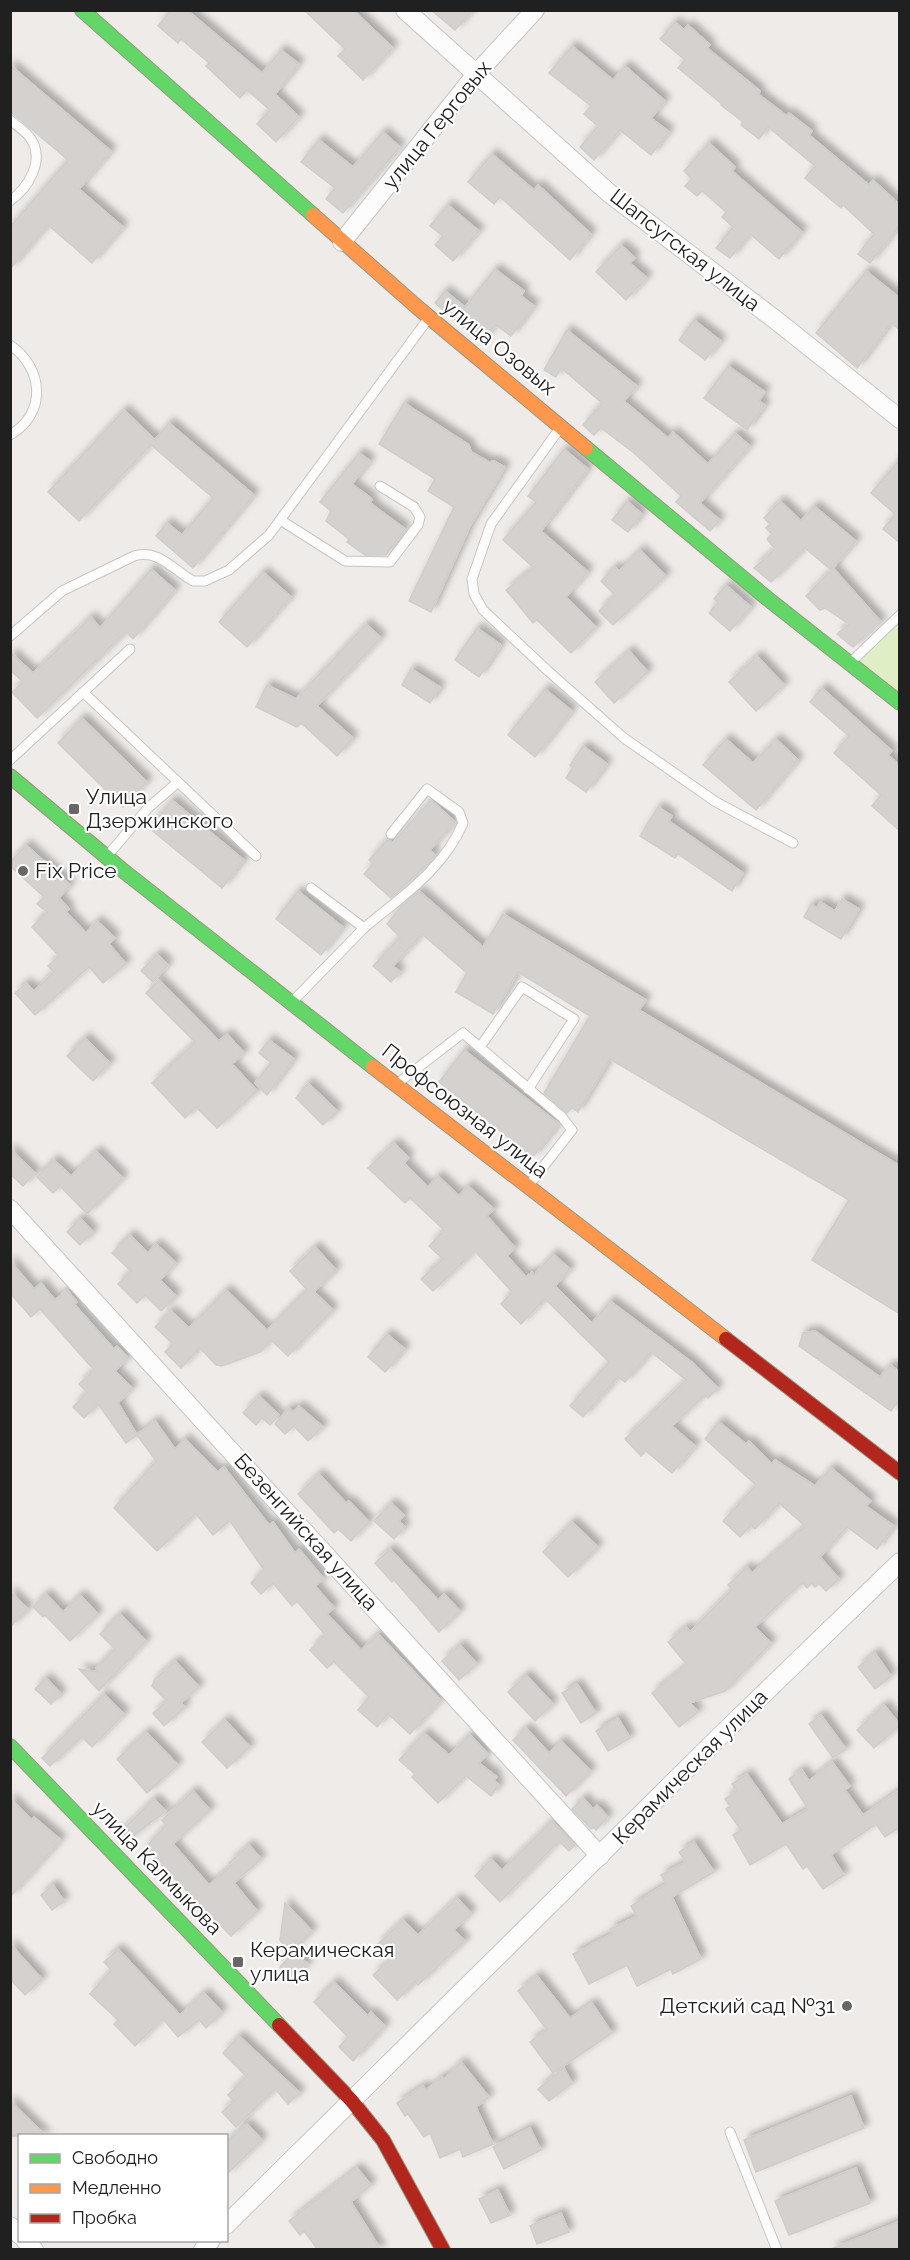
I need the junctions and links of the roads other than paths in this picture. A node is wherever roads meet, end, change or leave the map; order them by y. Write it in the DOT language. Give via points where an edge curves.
graph roads {
  1 [pos="82,10"];
  2 [pos="405,10"];
  3 [pos="535,10"];
  4 [pos="477,73"];
  5 [pos="10,120"];
  6 [pos="10,201"];
  7 [pos="342,242"];
  8 [pos="429,318"];
  9 [pos="10,345"];
  10 [pos="900,419"];
  11 [pos="561,426"];
  12 [pos="10,435"];
  13 [pos="380,486"];
  14 [pos="282,521"];
  15 [pos="900,615"];
  16 [pos="10,636"];
  17 [pos="130,649"];
  18 [pos="849,665"];
  19 [pos="83,692"];
  20 [pos="900,703"];
  21 [pos="10,760"];
  22 [pos="178,782"];
  23 [pos="15,788"];
  24 [pos="391,834"];
  25 [pos="793,843"];
  26 [pos="256,856"];
  27 [pos="106,857"];
  28 [pos="312,888"];
  29 [pos="363,928"];
  30 [pos="291,1002"];
  31 [pos="480,1047"];
  32 [pos="397,1085"];
  33 [pos="528,1089"];
  34 [pos="528,1186"];
  35 [pos="10,1209"];
  36 [pos="900,1473"];
  37 [pos="900,1562"];
  38 [pos="10,1746"];
  39 [pos="600,1856"];
  40 [pos="351,2100"];
  41 [pos="730,2132"];
  42 [pos="228,2223"];
  43 [pos="443,2250"];
  44 [pos="777,2250"];
  1 -- 7 [label="street, улица Озовых"];
  2 -- 4 [label="street, Шапсугская улица"];
  3 -- 4 [label="street, улица Герговых"];
  4 -- 7 [label="street, улица Герговых"];
  4 -- 10 [label="street, Шапсугская улица" via="609,193"];
  5 -- 6 [label="lane" via="31,138 36,151 28,183"];
  7 -- 8 [label="street, улица Озовых"];
  8 -- 11 [label="street, улица Озовых"];
  8 -- 14 [label="lane"];
  9 -- 12 [label="lane" via="31,366 38,393 29,421"];
  11 -- 18 [label="street, улица Озовых"];
  11 -- 25 [label="lane" via="491,524 472,579 474,594 483,610 624,738 716,802"];
  13 -- 14 [label="lane" via="414,507 420,517 390,562 345,561"];
  14 -- 16 [label="lane" via="256,549 215,577 193,581 157,555 146,552 62,591"];
  15 -- 18 [label="lane"];
  17 -- 19 [label="lane"];
  18 -- 20 [label="street, улица Озовых"];
  19 -- 21 [label="lane"];
  19 -- 22 [label="lane"];
  22 -- 26 [label="lane"];
  22 -- 27 [label="lane" via="148,808"];
  23 -- 27 [label="street, Профсоюзная улица"];
  24 -- 29 [label="lane" via="427,789 459,813 463,823 441,861"];
  27 -- 30 [label="street, Профсоюзная улица"];
  28 -- 29 [label="lane"];
  29 -- 30 [label="lane"];
  30 -- 32 [label="street, Профсоюзная улица"];
  31 -- 32 [label="lane" via="463,1033"];
  31 -- 33 [label="lane"];
  31 -- 33 [label="lane" via="522,987 574,1019"];
  32 -- 34 [label="street, Профсоюзная улица"];
  33 -- 34 [label="lane" via="572,1130"];
  34 -- 36 [label="street, Профсоюзная улица"];
  35 -- 39 [label="street, Безенгийская улица"];
  37 -- 39 [label="street, Керамическая улица"];
  38 -- 40 [label="street, улица Калмыкова"];
  39 -- 40 [label="street, Керамическая улица"];
  40 -- 42 [label="street, Керамическая улица"];
  40 -- 43 [label="street, улица Калмыкова" via="383,2140"];
  41 -- 44 [label="lane"];
}
